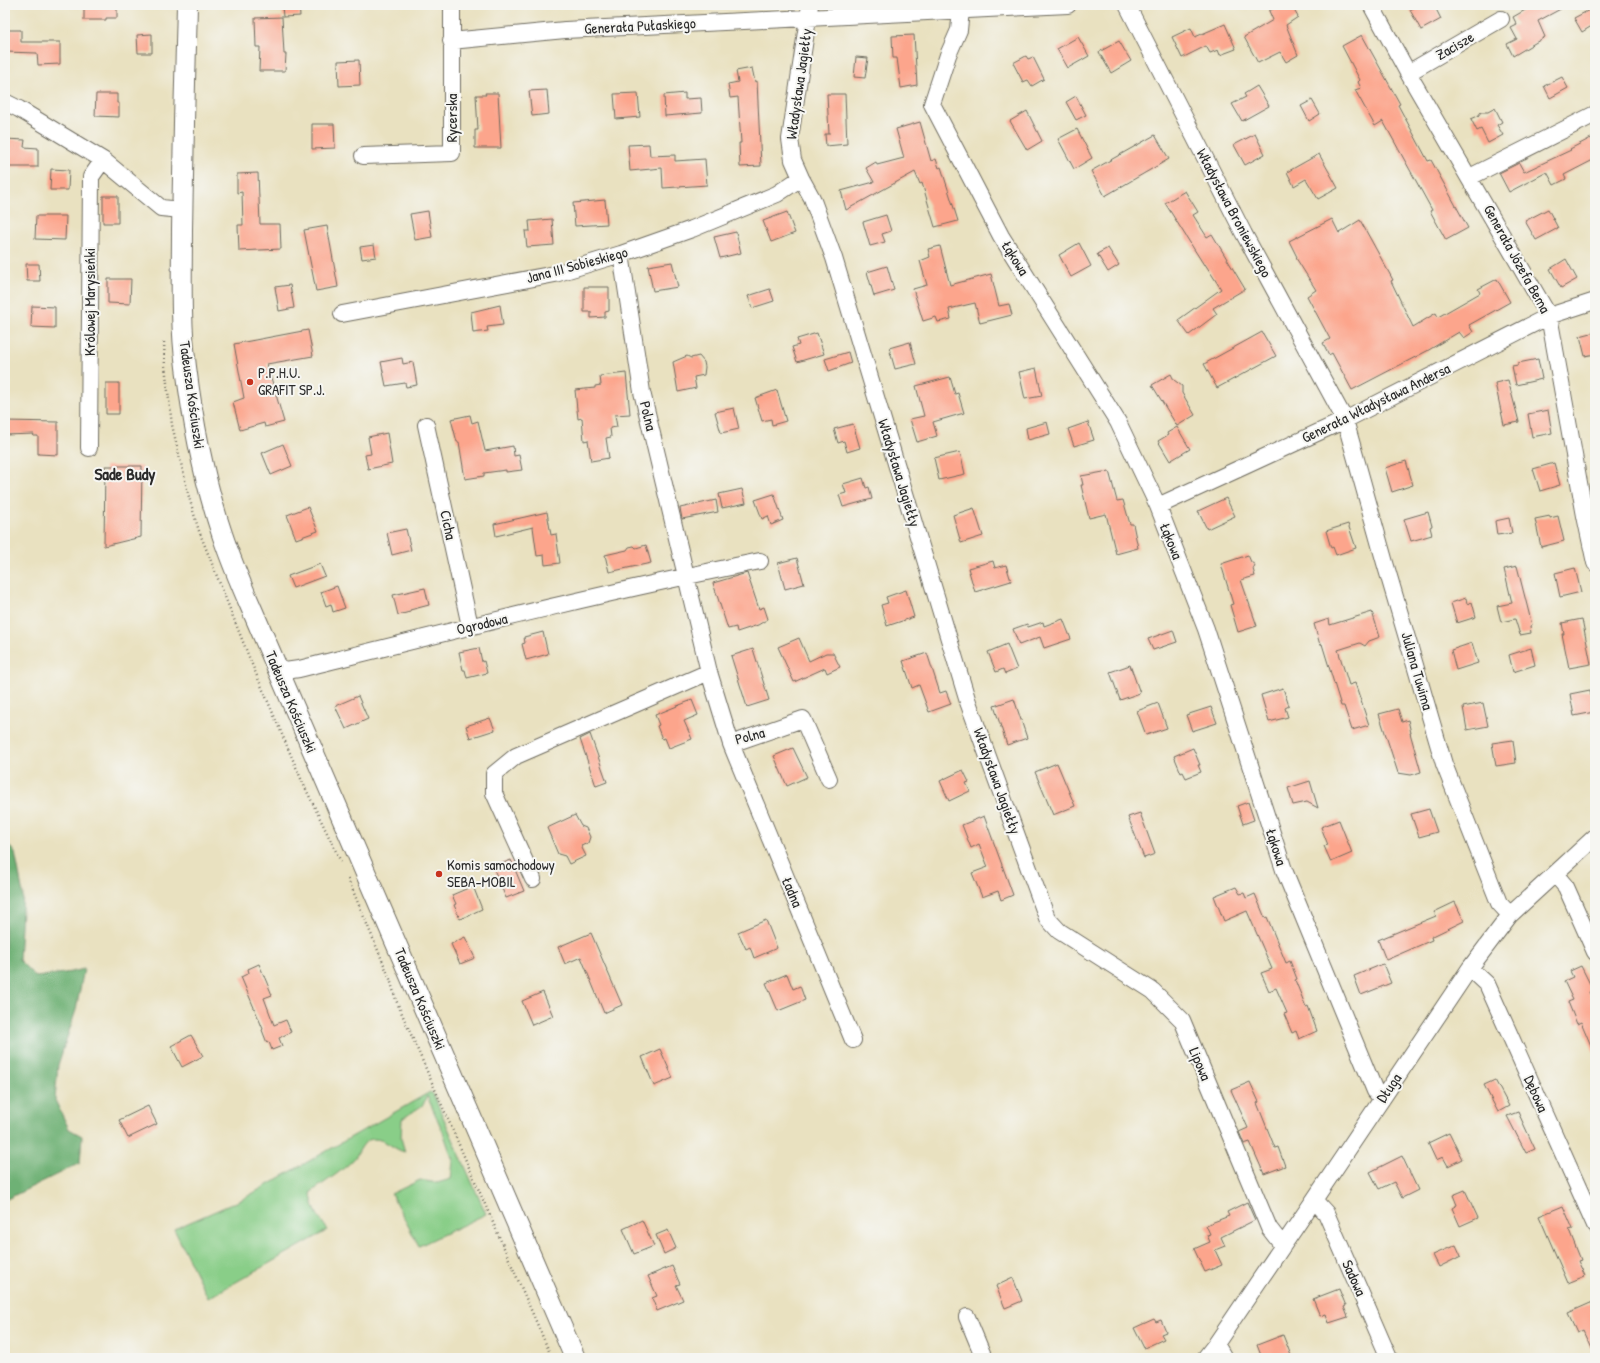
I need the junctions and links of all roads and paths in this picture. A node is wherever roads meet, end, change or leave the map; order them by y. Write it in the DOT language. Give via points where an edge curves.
graph roads {
  1 [pos="187,5"];
  2 [pos="452,5"];
  3 [pos="1068,5"];
  4 [pos="1127,5"];
  5 [pos="1371,5"];
  6 [pos="961,10"];
  7 [pos="809,11"];
  8 [pos="1501,19"];
  9 [pos="451,41"];
  10 [pos="1408,73"];
  11 [pos="5,102"];
  12 [pos="1595,114"];
  13 [pos="363,156"];
  14 [pos="102,160"];
  15 [pos="1470,177"];
  16 [pos="801,178"];
  17 [pos="182,210"];
  18 [pos="621,254"];
  19 [pos="1595,301"];
  20 [pos="342,314"];
  21 [pos="1550,316"];
  22 [pos="1345,420"];
  23 [pos="426,425"];
  24 [pos="89,448"];
  25 [pos="1158,506"];
  26 [pos="1590,515"];
  27 [pos="760,561"];
  28 [pos="1595,563"];
  29 [pos="686,576"];
  30 [pos="470,626"];
  31 [pos="278,672"];
  32 [pos="709,672"];
  33 [pos="731,744"];
  34 [pos="829,778"];
  35 [pos="1595,837"];
  36 [pos="1555,874"];
  37 [pos="533,879"];
  38 [pos="1510,915"];
  39 [pos="1059,931"];
  40 [pos="1595,952"];
  41 [pos="1470,968"];
  42 [pos="853,1040"];
  43 [pos="1382,1099"];
  44 [pos="1314,1200"];
  45 [pos="1595,1225"];
  46 [pos="1283,1246"];
  47 [pos="967,1317"];
  48 [pos="1216,1344"];
  49 [pos="575,1358"];
  50 [pos="984,1358"];
  51 [pos="1205,1358"];
  52 [pos="1224,1358"];
  53 [pos="1389,1358"];
  1 -- 17 [label="main road, Tadeusza Kościuszki"];
  2 -- 9 [label="street"];
  3 -- 6 [label="street, Generała Pułaskiego"];
  4 -- 22 [label="street, Władysława Broniewskiego" via="1244,234"];
  5 -- 10 [label="street, Generała Józefa Bema"];
  6 -- 7 [label="street, Generała Pułaskiego"];
  6 -- 25 [label="street, Łąkowa" via="959,30 932,104 1001,236 1118,422"];
  7 -- 9 [label="street, Generała Pułaskiego"];
  7 -- 16 [label="street, Władysława Jagiełły" via="790,139 793,160"];
  8 -- 10 [label="street, Zacisze"];
  9 -- 13 [label="street, Rycerska" via="452,153"];
  10 -- 15 [label="street, Generała Józefa Bema"];
  11 -- 14 [label="street"];
  12 -- 15 [label="street"];
  14 -- 17 [label="street" via="161,208"];
  14 -- 24 [label="street, Królowej Marysieńki" via="91,177"];
  15 -- 21 [label="street, Generała Józefa Bema"];
  16 -- 18 [label="street, Jana III Sobieskiego" via="777,194 692,229"];
  16 -- 39 [label="street, Władysława Jagiełły" via="812,198 834,258 968,702 1047,918"];
  17 -- 31 [label="main road, Tadeusza Kościuszki" via="185,365 199,451 222,534"];
  18 -- 20 [label="street, Jana III Sobieskiego" via="555,274"];
  18 -- 29 [label="street, Polna" via="642,392"];
  19 -- 21 [label="street, Generała Władysława Andersa"];
  21 -- 22 [label="street, Generała Władysława Andersa"];
  21 -- 26 [label="street, Generała Józefa Bema"];
  22 -- 25 [label="street, Generała Władysława Andersa"];
  22 -- 38 [label="street, Juliana Tuwima" via="1444,764 1499,902"];
  23 -- 30 [label="street, Cicha"];
  25 -- 43 [label="street, Łąkowa" via="1206,629 1284,870 1375,1091"];
  26 -- 28 [label="street, Generała Józefa Bema"];
  27 -- 29 [label="street"];
  29 -- 30 [label="street, Ogrodowa"];
  29 -- 32 [label="street, Polna"];
  30 -- 31 [label="street, Ogrodowa"];
  31 -- 49 [label="main road, Tadeusza Kościuszki"];
  32 -- 33 [label="street, Polna"];
  32 -- 37 [label="street" via="516,756 494,774 494,793"];
  33 -- 34 [label="street, Polna" via="803,719"];
  33 -- 42 [label="street, Ładna"];
  35 -- 36 [label="street, Długa"];
  36 -- 38 [label="street, Długa"];
  36 -- 40 [label="street" via="1566,887"];
  38 -- 41 [label="street, Długa"];
  39 -- 46 [label="street, Lipowa" via="1154,991 1182,1020 1269,1228"];
  41 -- 43 [label="street, Długa"];
  41 -- 45 [label="street, Dębowa" via="1487,984"];
  43 -- 44 [label="street, Długa"];
  44 -- 46 [label="street, Długa"];
  44 -- 53 [label="street, Sadowa" via="1326,1213"];
  46 -- 48 [label="street, Długa"];
  47 -- 50 [label="street"];
  48 -- 51 [label="street, Długa"];
  48 -- 52 [label="street"];
}
